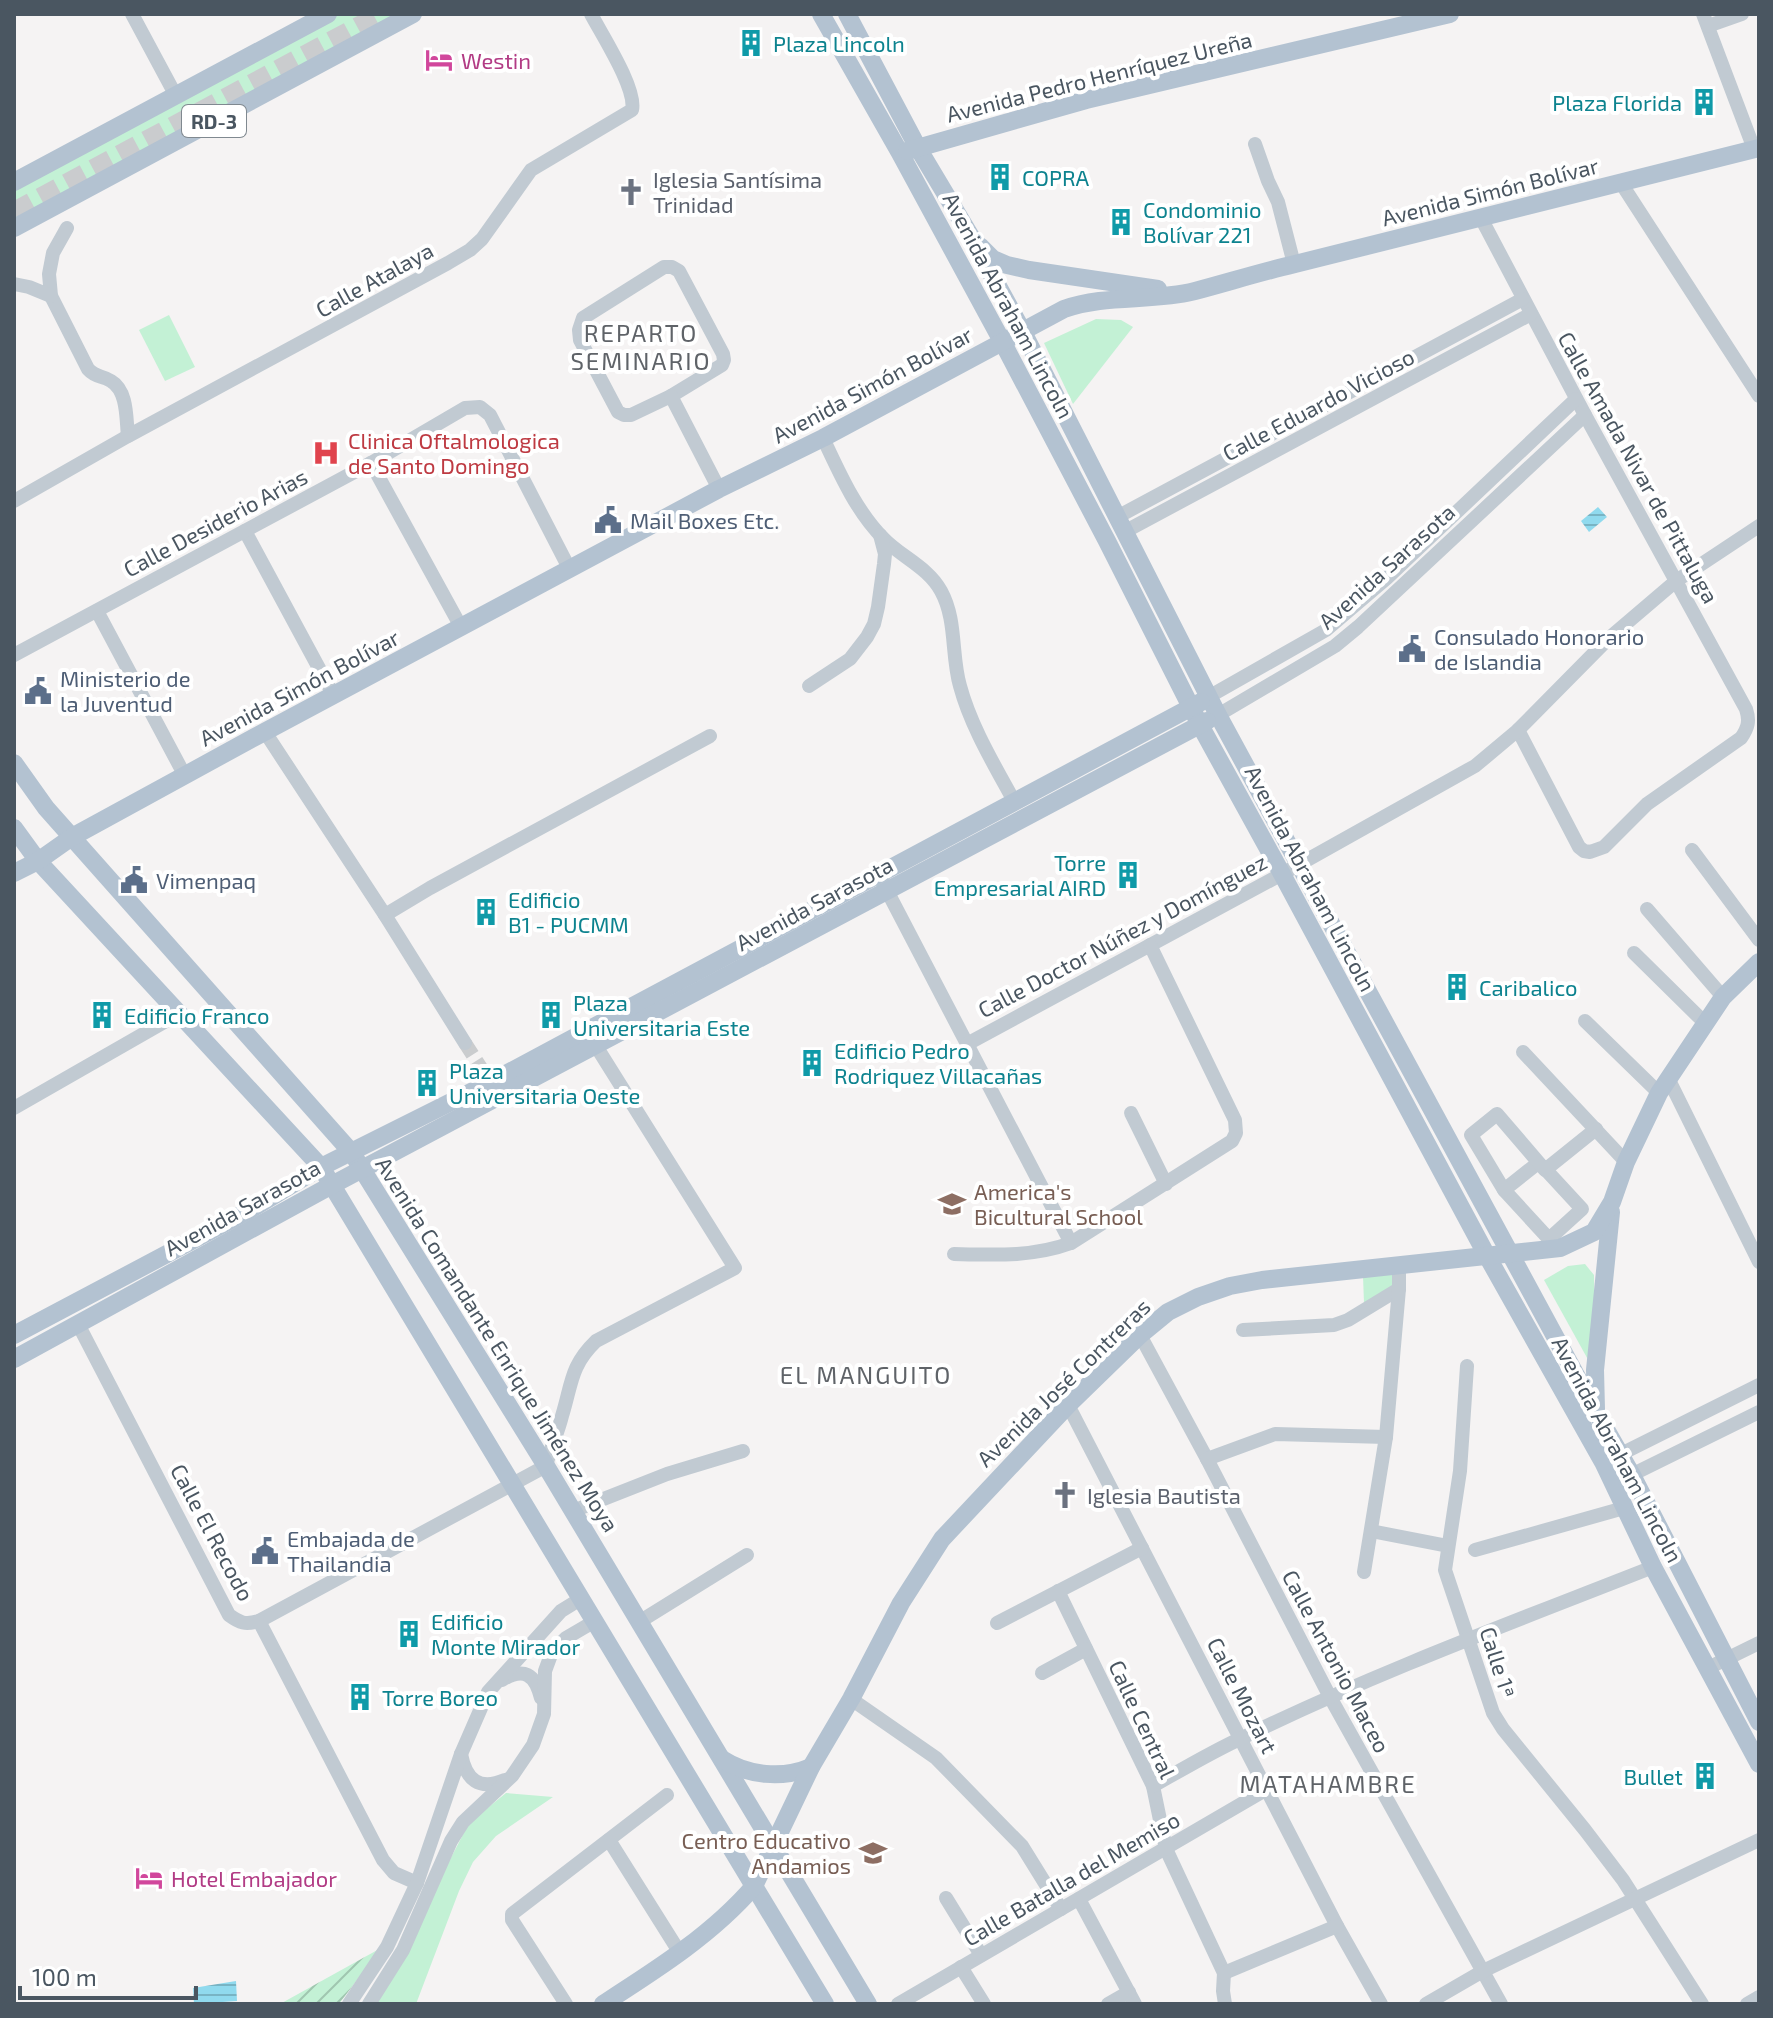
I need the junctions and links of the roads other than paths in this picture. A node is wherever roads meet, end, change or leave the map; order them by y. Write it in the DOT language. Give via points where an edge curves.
graph roads {
  1 [pos="132,14"];
  2 [pos="328,14"];
  3 [pos="413,14"];
  4 [pos="591,14"];
  5 [pos="821,14"];
  6 [pos="847,14"];
  7 [pos="1450,14"];
  8 [pos="1742,14"];
  9 [pos="1705,20"];
  10 [pos="176,96"];
  11 [pos="1255,144"];
  12 [pos="1757,149"];
  13 [pos="909,150"];
  14 [pos="14,182"];
  15 [pos="1621,183"];
  16 [pos="1481,218"];
  17 [pos="14,228"];
  18 [pos="67,228"];
  19 [pos="970,235"];
  20 [pos="1294,264"];
  21 [pos="14,284"];
  22 [pos="1193,291"];
  23 [pos="51,296"];
  24 [pos="1523,299"];
  25 [pos="1531,314"];
  26 [pos="1023,332"];
  27 [pos="1003,343"];
  28 [pos="671,396"];
  29 [pos="1759,396"];
  30 [pos="1576,399"];
  31 [pos="1585,415"];
  32 [pos="1278,432"];
  33 [pos="128,436"];
  34 [pos="823,438"];
  35 [pos="1286,446"];
  36 [pos="371,463"];
  37 [pos="1493,478"];
  38 [pos="719,489"];
  39 [pos="1505,490"];
  40 [pos="14,501"];
  41 [pos="1121,524"];
  42 [pos="1759,526"];
  43 [pos="245,531"];
  44 [pos="880,535"];
  45 [pos="1103,535"];
  46 [pos="569,568"];
  47 [pos="1387,578"];
  48 [pos="1676,581"];
  49 [pos="1398,590"];
  50 [pos="97,611"];
  51 [pos="461,627"];
  52 [pos="14,655"];
  53 [pos="809,686"];
  54 [pos="334,696"];
  55 [pos="1210,696"];
  56 [pos="1218,715"];
  57 [pos="1196,717"];
  58 [pos="1518,730"];
  59 [pos="265,732"];
  60 [pos="710,736"];
  61 [pos="14,763"];
  62 [pos="185,776"];
  63 [pos="1015,803"];
  64 [pos="14,828"];
  65 [pos="72,837"];
  66 [pos="1692,850"];
  67 [pos="26,853"];
  68 [pos="1300,864"];
  69 [pos="14,873"];
  70 [pos="1282,874"];
  71 [pos="883,884"];
  72 [pos="1647,909"];
  73 [pos="385,915"];
  74 [pos="792,932"];
  75 [pos="1759,940"];
  76 [pos="1150,945"];
  77 [pos="1634,953"];
  78 [pos="1759,962"];
  79 [pos="1723,997"];
  80 [pos="180,1013"];
  81 [pos="1585,1021"];
  82 [pos="1705,1023"];
  83 [pos="465,1043"];
  84 [pos="967,1044"];
  85 [pos="596,1046"];
  86 [pos="1523,1052"];
  87 [pos="1664,1086"];
  88 [pos="14,1108"];
  89 [pos="1131,1113"];
  90 [pos="1596,1129"];
  91 [pos="357,1161"];
  92 [pos="1626,1162"];
  93 [pos="1542,1166"];
  94 [pos="321,1167"];
  95 [pos="1166,1184"];
  96 [pos="332,1185"];
  97 [pos="1504,1190"];
  98 [pos="1612,1202"];
  99 [pos="1071,1243"];
  100 [pos="1510,1253"];
  101 [pos="954,1254"];
  102 [pos="1486,1254"];
  103 [pos="1759,1262"];
  104 [pos="1399,1264"];
  105 [pos="1399,1289"];
  106 [pos="78,1324"];
  107 [pos="1243,1330"];
  108 [pos="14,1335"];
  109 [pos="1140,1335"];
  110 [pos="14,1359"];
  111 [pos="1467,1366"];
  112 [pos="1759,1385"];
  113 [pos="1068,1405"];
  114 [pos="1596,1412"];
  115 [pos="1759,1412"];
  116 [pos="1386,1437"];
  117 [pos="743,1451"];
  118 [pos="1621,1454"];
  119 [pos="1207,1459"];
  120 [pos="1603,1462"];
  121 [pos="546,1466"];
  122 [pos="1632,1475"];
  123 [pos="513,1484"];
  124 [pos="1613,1484"];
  125 [pos="1624,1508"];
  126 [pos="573,1511"];
  127 [pos="1371,1531"];
  128 [pos="1448,1546"];
  129 [pos="1142,1548"];
  130 [pos="1475,1550"];
  131 [pos="747,1555"];
  132 [pos="1653,1567"];
  133 [pos="1364,1572"];
  134 [pos="1058,1591"];
  135 [pos="582,1598"];
  136 [pos="259,1621"];
  137 [pos="595,1621"];
  138 [pos="639,1622"];
  139 [pos="997,1623"];
  140 [pos="1469,1639"];
  141 [pos="1759,1643"];
  142 [pos="1086,1649"];
  143 [pos="1726,1660"];
  144 [pos="1708,1668"];
  145 [pos="1042,1673"];
  146 [pos="488,1692"];
  147 [pos="1330,1697"];
  148 [pos="851,1699"];
  149 [pos="544,1714"];
  150 [pos="1759,1722"];
  151 [pos="1241,1738"];
  152 [pos="461,1754"];
  153 [pos="720,1757"];
  154 [pos="1759,1764"];
  155 [pos="811,1767"];
  156 [pos="512,1776"];
  157 [pos="1153,1786"];
  158 [pos="1267,1789"];
  159 [pos="667,1795"];
  160 [pos="609,1840"];
  161 [pos="1759,1840"];
  162 [pos="773,1846"];
  163 [pos="1166,1849"];
  164 [pos="417,1883"];
  165 [pos="754,1886"];
  166 [pos="946,1898"];
  167 [pos="1636,1898"];
  168 [pos="1079,1899"];
  169 [pos="1061,1909"];
  170 [pos="1337,1926"];
  171 [pos="680,1953"];
  172 [pos="981,1955"];
  173 [pos="961,1967"];
  174 [pos="1483,1971"];
  175 [pos="1224,1973"];
  176 [pos="1759,1997"];
  177 [pos="623,1998"];
  178 [pos="1132,1998"];
  179 [pos="349,2004"];
  180 [pos="369,2004"];
  181 [pos="566,2004"];
  182 [pos="603,2004"];
  183 [pos="825,2004"];
  184 [pos="868,2004"];
  185 [pos="898,2004"];
  186 [pos="984,2004"];
  187 [pos="1108,2004"];
  188 [pos="1225,2004"];
  189 [pos="1381,2004"];
  190 [pos="1426,2004"];
  191 [pos="1501,2004"];
  192 [pos="1702,2004"];
  193 [pos="1747,2004"];
  1 -- 10 [label="street"];
  2 -- 10 [label="main road, RD-3"];
  3 -- 17 [label="main road, RD-3"];
  4 -- 33 [label="street, Calle Atalaya" via="633,99 632,110 531,170 470,250"];
  5 -- 13 [label="main road, Avenida Abraham Lincoln"];
  6 -- 13 [label="main road, Avenida Abraham Lincoln"];
  7 -- 13 [label="main road, Avenida Pedro Henríquez Ureña" via="1086,100"];
  8 -- 9 [label="street"];
  9 -- 12 [label="street"];
  10 -- 14 [label="main road, RD-3"];
  11 -- 20 [label="street"];
  12 -- 15 [label="main road, Avenida Simón Bolívar"];
  13 -- 19 [label="main road, Avenida Abraham Lincoln"];
  13 -- 27 [label="main road, Avenida Abraham Lincoln"];
  15 -- 16 [label="main road, Avenida Simón Bolívar"];
  15 -- 29 [label="street"];
  16 -- 20 [label="main road, Avenida Simón Bolívar"];
  16 -- 24 [label="street, Calle Amada Nivar de Pittaluga"];
  18 -- 23 [label="street" via="53,253"];
  19 -- 22 [label="main road" via="993,259 1007,265"];
  19 -- 26 [label="main road, Avenida Abraham Lincoln"];
  20 -- 22 [label="main road, Avenida Simón Bolívar"];
  21 -- 23 [label="street"];
  22 -- 26 [label="main road, Avenida Simón Bolívar" via="1081,303"];
  23 -- 33 [label="street" via="88,369 121,390"];
  24 -- 25 [label="street, Calle Amada Nivar de Pittaluga"];
  24 -- 32 [label="street, Calle Eduardo Vicioso"];
  25 -- 30 [label="street, Calle Amada Nivar de Pittaluga"];
  25 -- 35 [label="street, Calle Eduardo Vicioso"];
  26 -- 27 [label="main road, Avenida Simón Bolívar"];
  26 -- 41 [label="main road, Avenida Abraham Lincoln"];
  27 -- 34 [label="main road, Avenida Simón Bolívar"];
  27 -- 45 [label="main road, Avenida Abraham Lincoln"];
  28 -- 28 [label="street" via="724,360 679,271 664,267 583,318 579,330 618,412 631,415"];
  28 -- 38 [label="street"];
  30 -- 31 [label="street, Calle Amada Nivar de Pittaluga"];
  30 -- 37 [label="street, Avenida Sarasota"];
  31 -- 39 [label="street, Avenida Sarasota"];
  31 -- 48 [label="street, Calle Amada Nivar de Pittaluga"];
  32 -- 35 [label="street"];
  32 -- 41 [label="street, Calle Eduardo Vicioso"];
  33 -- 40 [label="street, Calle Atalaya"];
  34 -- 38 [label="main road, Avenida Simón Bolívar"];
  34 -- 44 [label="street"];
  35 -- 41 [label="street, Calle Eduardo Vicioso"];
  36 -- 43 [label="street, Calle Desiderio Arias"];
  36 -- 46 [label="street, Calle Desiderio Arias" via="465,408 480,407 490,415"];
  36 -- 51 [label="street"];
  37 -- 39 [label="street"];
  37 -- 47 [label="street, Avenida Sarasota"];
  38 -- 46 [label="main road, Avenida Simón Bolívar"];
  39 -- 49 [label="street, Avenida Sarasota"];
  41 -- 45 [label="main road"];
  41 -- 55 [label="main road, Avenida Abraham Lincoln"];
  42 -- 48 [label="street, Calle Doctor Núñez y Domínguez"];
  43 -- 50 [label="street, Calle Desiderio Arias"];
  43 -- 54 [label="street"];
  44 -- 53 [label="street" via="885,554 874,624 850,659"];
  44 -- 63 [label="street" via="924,570 941,592 964,698"];
  45 -- 57 [label="main road, Avenida Abraham Lincoln"];
  46 -- 51 [label="main road, Avenida Simón Bolívar"];
  47 -- 49 [label="street"];
  47 -- 55 [label="street, Avenida Sarasota" via="1326,630"];
  48 -- 58 [label="street, Calle Doctor Núñez y Domínguez" via="1608,639"];
  48 -- 58 [label="street, Calle Amada Nivar de Pittaluga" via="1746,709 1749,724 1741,738 1647,804 1604,847 1590,852 1579,847"];
  49 -- 56 [label="street, Avenida Sarasota" via="1335,646"];
  50 -- 52 [label="street, Calle Desiderio Arias"];
  50 -- 62 [label="street"];
  51 -- 54 [label="main road, Avenida Simón Bolívar"];
  54 -- 59 [label="main road, Avenida Simón Bolívar"];
  55 -- 56 [label="main road, Avenida Abraham Lincoln"];
  55 -- 57 [label="main road, Avenida Sarasota"];
  56 -- 57 [label="main road, Avenida Sarasota"];
  56 -- 68 [label="main road, Avenida Abraham Lincoln"];
  57 -- 63 [label="main road, Avenida Sarasota"];
  57 -- 70 [label="main road, Avenida Abraham Lincoln"];
  57 -- 71 [label="main road, Avenida Sarasota"];
  58 -- 68 [label="street, Calle Doctor Núñez y Domínguez" via="1475,766"];
  59 -- 62 [label="main road, Avenida Simón Bolívar"];
  59 -- 73 [label="street"];
  60 -- 73 [label="street"];
  61 -- 65 [label="main road, Avenida Comandante Enrique Jiménez Moya"];
  62 -- 65 [label="main road, Avenida Simón Bolívar"];
  63 -- 71 [label="main road, Avenida Sarasota"];
  64 -- 67 [label="main road"];
  65 -- 67 [label="main road, Avenida Simón Bolívar"];
  65 -- 91 [label="main road, Avenida Comandante Enrique Jiménez Moya"];
  66 -- 75 [label="street"];
  67 -- 69 [label="main road, Avenida Simón Bolívar"];
  67 -- 80 [label="main road"];
  68 -- 70 [label="street, Calle Doctor Núñez y Domínguez"];
  68 -- 100 [label="main road, Avenida Abraham Lincoln"];
  70 -- 76 [label="street, Calle Doctor Núñez y Domínguez"];
  70 -- 102 [label="main road, Avenida Abraham Lincoln"];
  71 -- 74 [label="main road, Avenida Sarasota"];
  71 -- 84 [label="street"];
  72 -- 79 [label="street"];
  73 -- 83 [label="street"];
  74 -- 85 [label="main road, Avenida Sarasota"];
  74 -- 91 [label="main road, Avenida Sarasota" via="486,1077"];
  76 -- 84 [label="street, Calle Doctor Núñez y Domínguez"];
  76 -- 95 [label="street" via="1235,1120 1236,1133 1227,1146"];
  77 -- 82 [label="street"];
  78 -- 79 [label="main road, Avenida José Contreras"];
  79 -- 82 [label="main road, Avenida José Contreras"];
  80 -- 88 [label="street"];
  80 -- 94 [label="main road"];
  81 -- 87 [label="street"];
  82 -- 87 [label="main road, Avenida José Contreras"];
  84 -- 99 [label="street"];
  85 -- 91 [label="main road, Avenida Sarasota"];
  85 -- 121 [label="street" via="735,1268 596,1341 585,1352"];
  86 -- 90 [label="street"];
  87 -- 92 [label="main road, Avenida José Contreras"];
  87 -- 103 [label="street"];
  89 -- 95 [label="street"];
  90 -- 92 [label="street"];
  90 -- 93 [label="street"];
  91 -- 94 [label="main road, Avenida Sarasota"];
  91 -- 96 [label="main road, Avenida Sarasota"];
  91 -- 121 [label="main road, Avenida Comandante Enrique Jiménez Moya"];
  92 -- 98 [label="main road, Avenida José Contreras"];
  93 -- 97 [label="street"];
  93 -- 97 [label="street" via="1497,1114 1471,1135"];
  93 -- 97 [label="street" via="1582,1209 1549,1239"];
  94 -- 96 [label="main road"];
  94 -- 108 [label="main road, Avenida Sarasota"];
  95 -- 99 [label="street"];
  96 -- 106 [label="main road, Avenida Sarasota"];
  96 -- 123 [label="main road"];
  98 -- 100 [label="main road, Avenida José Contreras" via="1594,1232 1584,1238 1560,1248"];
  98 -- 114 [label="main road" via="1595,1370"];
  99 -- 101 [label="street" via="1020,1254"];
  100 -- 102 [label="main road, Avenida José Contreras"];
  100 -- 114 [label="main road, Avenida Abraham Lincoln"];
  102 -- 104 [label="main road, Avenida José Contreras"];
  102 -- 120 [label="main road, Avenida Abraham Lincoln"];
  104 -- 105 [label="street"];
  104 -- 109 [label="main road, Avenida José Contreras" via="1230,1286 1168,1312"];
  105 -- 107 [label="street" via="1334,1325"];
  105 -- 116 [label="street"];
  106 -- 110 [label="main road, Avenida Sarasota"];
  106 -- 136 [label="street, Calle El Recodo" via="229,1615 241,1623"];
  109 -- 113 [label="main road, Avenida José Contreras"];
  109 -- 119 [label="street, Calle Antonio Maceo"];
  111 -- 128 [label="street, Calle 1ª" via="1460,1471"];
  112 -- 118 [label="street"];
  113 -- 129 [label="street, Calle Mozart"];
  113 -- 148 [label="main road, Avenida José Contreras" via="942,1539"];
  114 -- 118 [label="main road, Avenida Abraham Lincoln"];
  115 -- 122 [label="street"];
  116 -- 119 [label="street" via="1275,1434"];
  116 -- 127 [label="street"];
  117 -- 126 [label="street"];
  118 -- 120 [label="street"];
  118 -- 122 [label="main road, Avenida Abraham Lincoln"];
  119 -- 147 [label="street, Calle Antonio Maceo"];
  120 -- 124 [label="main road, Avenida Abraham Lincoln"];
  121 -- 123 [label="street, Calle El Recodo"];
  121 -- 126 [label="main road, Avenida Comandante Enrique Jiménez Moya"];
  122 -- 124 [label="street"];
  122 -- 143 [label="main road, Avenida Abraham Lincoln"];
  123 -- 135 [label="main road"];
  123 -- 136 [label="street, Calle El Recodo"];
  124 -- 125 [label="main road, Avenida Abraham Lincoln"];
  125 -- 130 [label="street"];
  125 -- 132 [label="main road, Avenida Abraham Lincoln"];
  126 -- 138 [label="main road, Avenida Comandante Enrique Jiménez Moya"];
  127 -- 128 [label="street"];
  127 -- 133 [label="street"];
  128 -- 140 [label="street, Calle 1ª" via="1446,1573"];
  129 -- 134 [label="street"];
  129 -- 151 [label="street, Calle Mozart"];
  131 -- 138 [label="street"];
  132 -- 140 [label="street"];
  132 -- 144 [label="main road, Avenida Abraham Lincoln"];
  134 -- 139 [label="street"];
  134 -- 142 [label="street, Calle Central"];
  135 -- 137 [label="main road"];
  135 -- 146 [label="street" via="561,1611"];
  136 -- 164 [label="street" via="383,1860 394,1873"];
  137 -- 149 [label="street" via="552,1652 545,1671"];
  137 -- 165 [label="main road"];
  138 -- 153 [label="main road, Avenida Comandante Enrique Jiménez Moya"];
  140 -- 147 [label="street"];
  140 -- 167 [label="street, Calle 1ª" via="1495,1717"];
  141 -- 143 [label="street"];
  142 -- 145 [label="street"];
  142 -- 157 [label="street, Calle Central"];
  143 -- 144 [label="street"];
  143 -- 150 [label="main road, Avenida Abraham Lincoln"];
  144 -- 154 [label="main road, Avenida Abraham Lincoln"];
  146 -- 149 [label="street" via="512,1675 528,1675 539,1688"];
  146 -- 152 [label="street"];
  147 -- 151 [label="street"];
  147 -- 174 [label="street, Calle Antonio Maceo"];
  148 -- 155 [label="main road, Avenida José Contreras"];
  148 -- 169 [label="street" via="936,1758 1022,1846"];
  149 -- 156 [label="street" via="533,1745"];
  151 -- 157 [label="street"];
  151 -- 158 [label="street, Calle Mozart"];
  152 -- 156 [label="street" via="468,1775 479,1783 494,1784"];
  152 -- 164 [label="street"];
  153 -- 155 [label="main road" via="763,1773 798,1773"];
  153 -- 162 [label="main road, Avenida Comandante Enrique Jiménez Moya"];
  155 -- 162 [label="main road, Avenida José Contreras"];
  156 -- 180 [label="street" via="463,1822 451,1841 403,1950"];
  157 -- 163 [label="street, Calle Central"];
  158 -- 163 [label="street, Calle Batalla del Memiso"];
  158 -- 170 [label="street, Calle Mozart"];
  159 -- 160 [label="street"];
  160 -- 171 [label="street"];
  160 -- 181 [label="street" via="512,1914"];
  161 -- 167 [label="street"];
  162 -- 165 [label="main road, Avenida José Contreras"];
  162 -- 184 [label="main road, Avenida Comandante Enrique Jiménez Moya"];
  163 -- 168 [label="street, Calle Batalla del Memiso"];
  163 -- 175 [label="street, Calle Central"];
  164 -- 179 [label="street" via="387,1947"];
  165 -- 171 [label="main road, Avenida José Contreras"];
  165 -- 183 [label="main road"];
  166 -- 172 [label="street"];
  167 -- 174 [label="street"];
  167 -- 192 [label="street, Calle 1ª"];
  168 -- 169 [label="street, Calle Batalla del Memiso"];
  168 -- 178 [label="street"];
  169 -- 172 [label="street, Calle Batalla del Memiso"];
  170 -- 175 [label="street"];
  170 -- 189 [label="street, Calle Mozart"];
  171 -- 177 [label="main road, Avenida José Contreras"];
  172 -- 173 [label="street, Calle Batalla del Memiso"];
  173 -- 185 [label="street, Calle Batalla del Memiso"];
  173 -- 186 [label="street"];
  174 -- 190 [label="street"];
  174 -- 191 [label="street, Calle Antonio Maceo"];
  175 -- 188 [label="street, Calle Central"];
  176 -- 193 [label="street"];
  177 -- 182 [label="main road, Avenida José Contreras"];
  178 -- 187 [label="street"];
}
